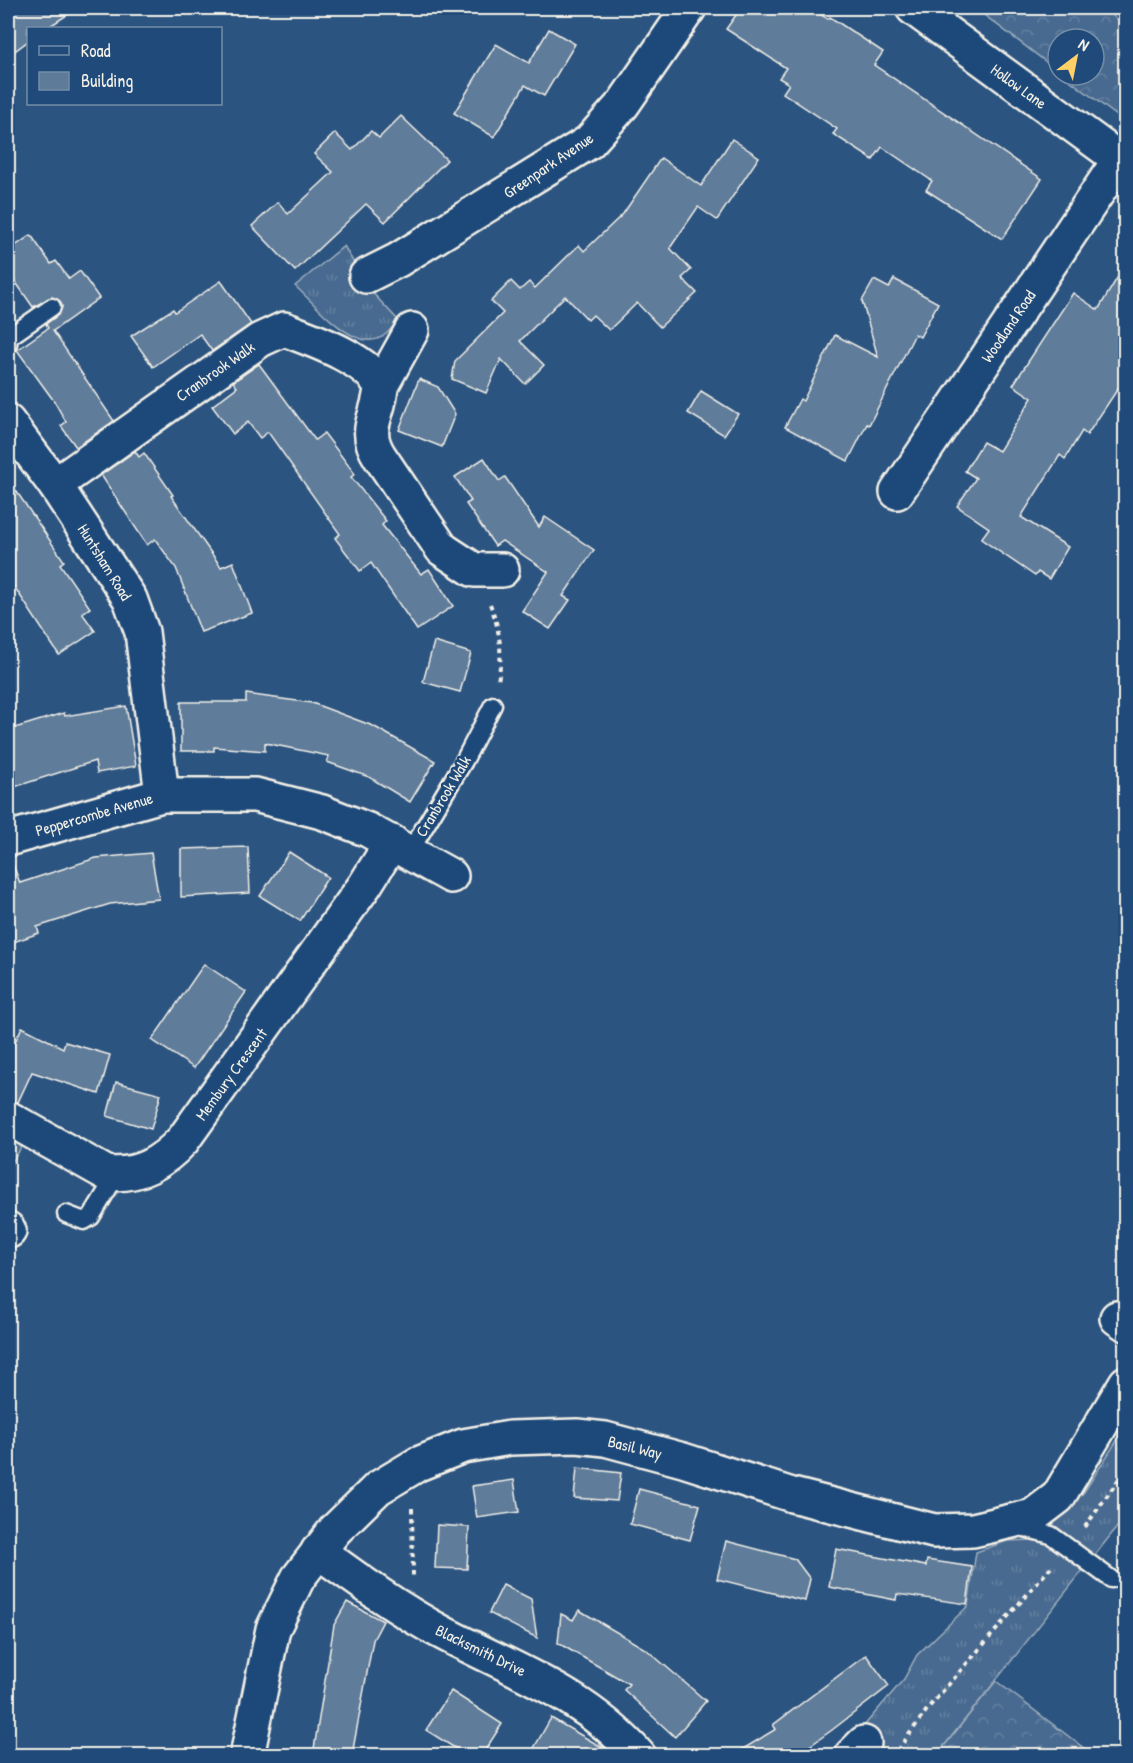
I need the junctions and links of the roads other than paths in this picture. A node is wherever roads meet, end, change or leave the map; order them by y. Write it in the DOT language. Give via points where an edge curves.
graph roads {
  1 [pos="689,8"];
  2 [pos="913,8"];
  3 [pos="1123,162"];
  4 [pos="366,276"];
  5 [pos="52,307"];
  6 [pos="412,330"];
  7 [pos="8,344"];
  8 [pos="381,386"];
  9 [pos="8,422"];
  10 [pos="55,485"];
  11 [pos="897,492"];
  12 [pos="488,570"];
  13 [pos="493,705"];
  14 [pos="162,795"];
  15 [pos="8,839"];
  16 [pos="401,847"];
  17 [pos="452,876"];
  18 [pos="8,1118"];
  19 [pos="117,1174"];
  20 [pos="66,1214"];
  21 [pos="1125,1383"];
  22 [pos="1008,1524"];
  23 [pos="318,1551"];
  24 [pos="1111,1579"];
  25 [pos="247,1755"];
  26 [pos="639,1755"];
  1 -- 4 [label="street, Greenpark Avenue" via="623,104 589,142"];
  2 -- 3 [label="street, Hollow Lane"];
  3 -- 11 [label="street, Woodland Road"];
  5 -- 7 [label="lane" via="9,337"];
  6 -- 8 [label="street"];
  8 -- 10 [label="street, Cranbrook Walk" via="372,372 360,364 284,329 260,340"];
  8 -- 12 [label="street" via="371,443 442,549"];
  9 -- 10 [label="street, Huntsham Road"];
  10 -- 14 [label="street, Huntsham Road" via="130,600 142,633"];
  13 -- 16 [label="lane, Cranbrook Walk" via="464,761"];
  14 -- 15 [label="street, Peppercombe Avenue"];
  14 -- 16 [label="street, Peppercombe Avenue" via="255,795 291,802"];
  16 -- 17 [label="street, Peppercombe Avenue"];
  16 -- 19 [label="street, Membury Crescent" via="365,885 183,1140 139,1173"];
  18 -- 19 [label="street" via="106,1173"];
  19 -- 20 [label="lane" via="91,1217 84,1221"];
  21 -- 22 [label="street, Basil Way" via="1058,1497 1033,1516"];
  22 -- 23 [label="street, Basil Way" via="934,1531 792,1495 630,1444 577,1436 510,1438 463,1446 411,1468 378,1488"];
  22 -- 24 [label="lane" via="1052,1535"];
  23 -- 25 [label="street, Basil Way" via="298,1578 273,1629"];
  23 -- 26 [label="street, Blacksmith Drive" via="374,1592 443,1633 518,1668 571,1699"];
}
